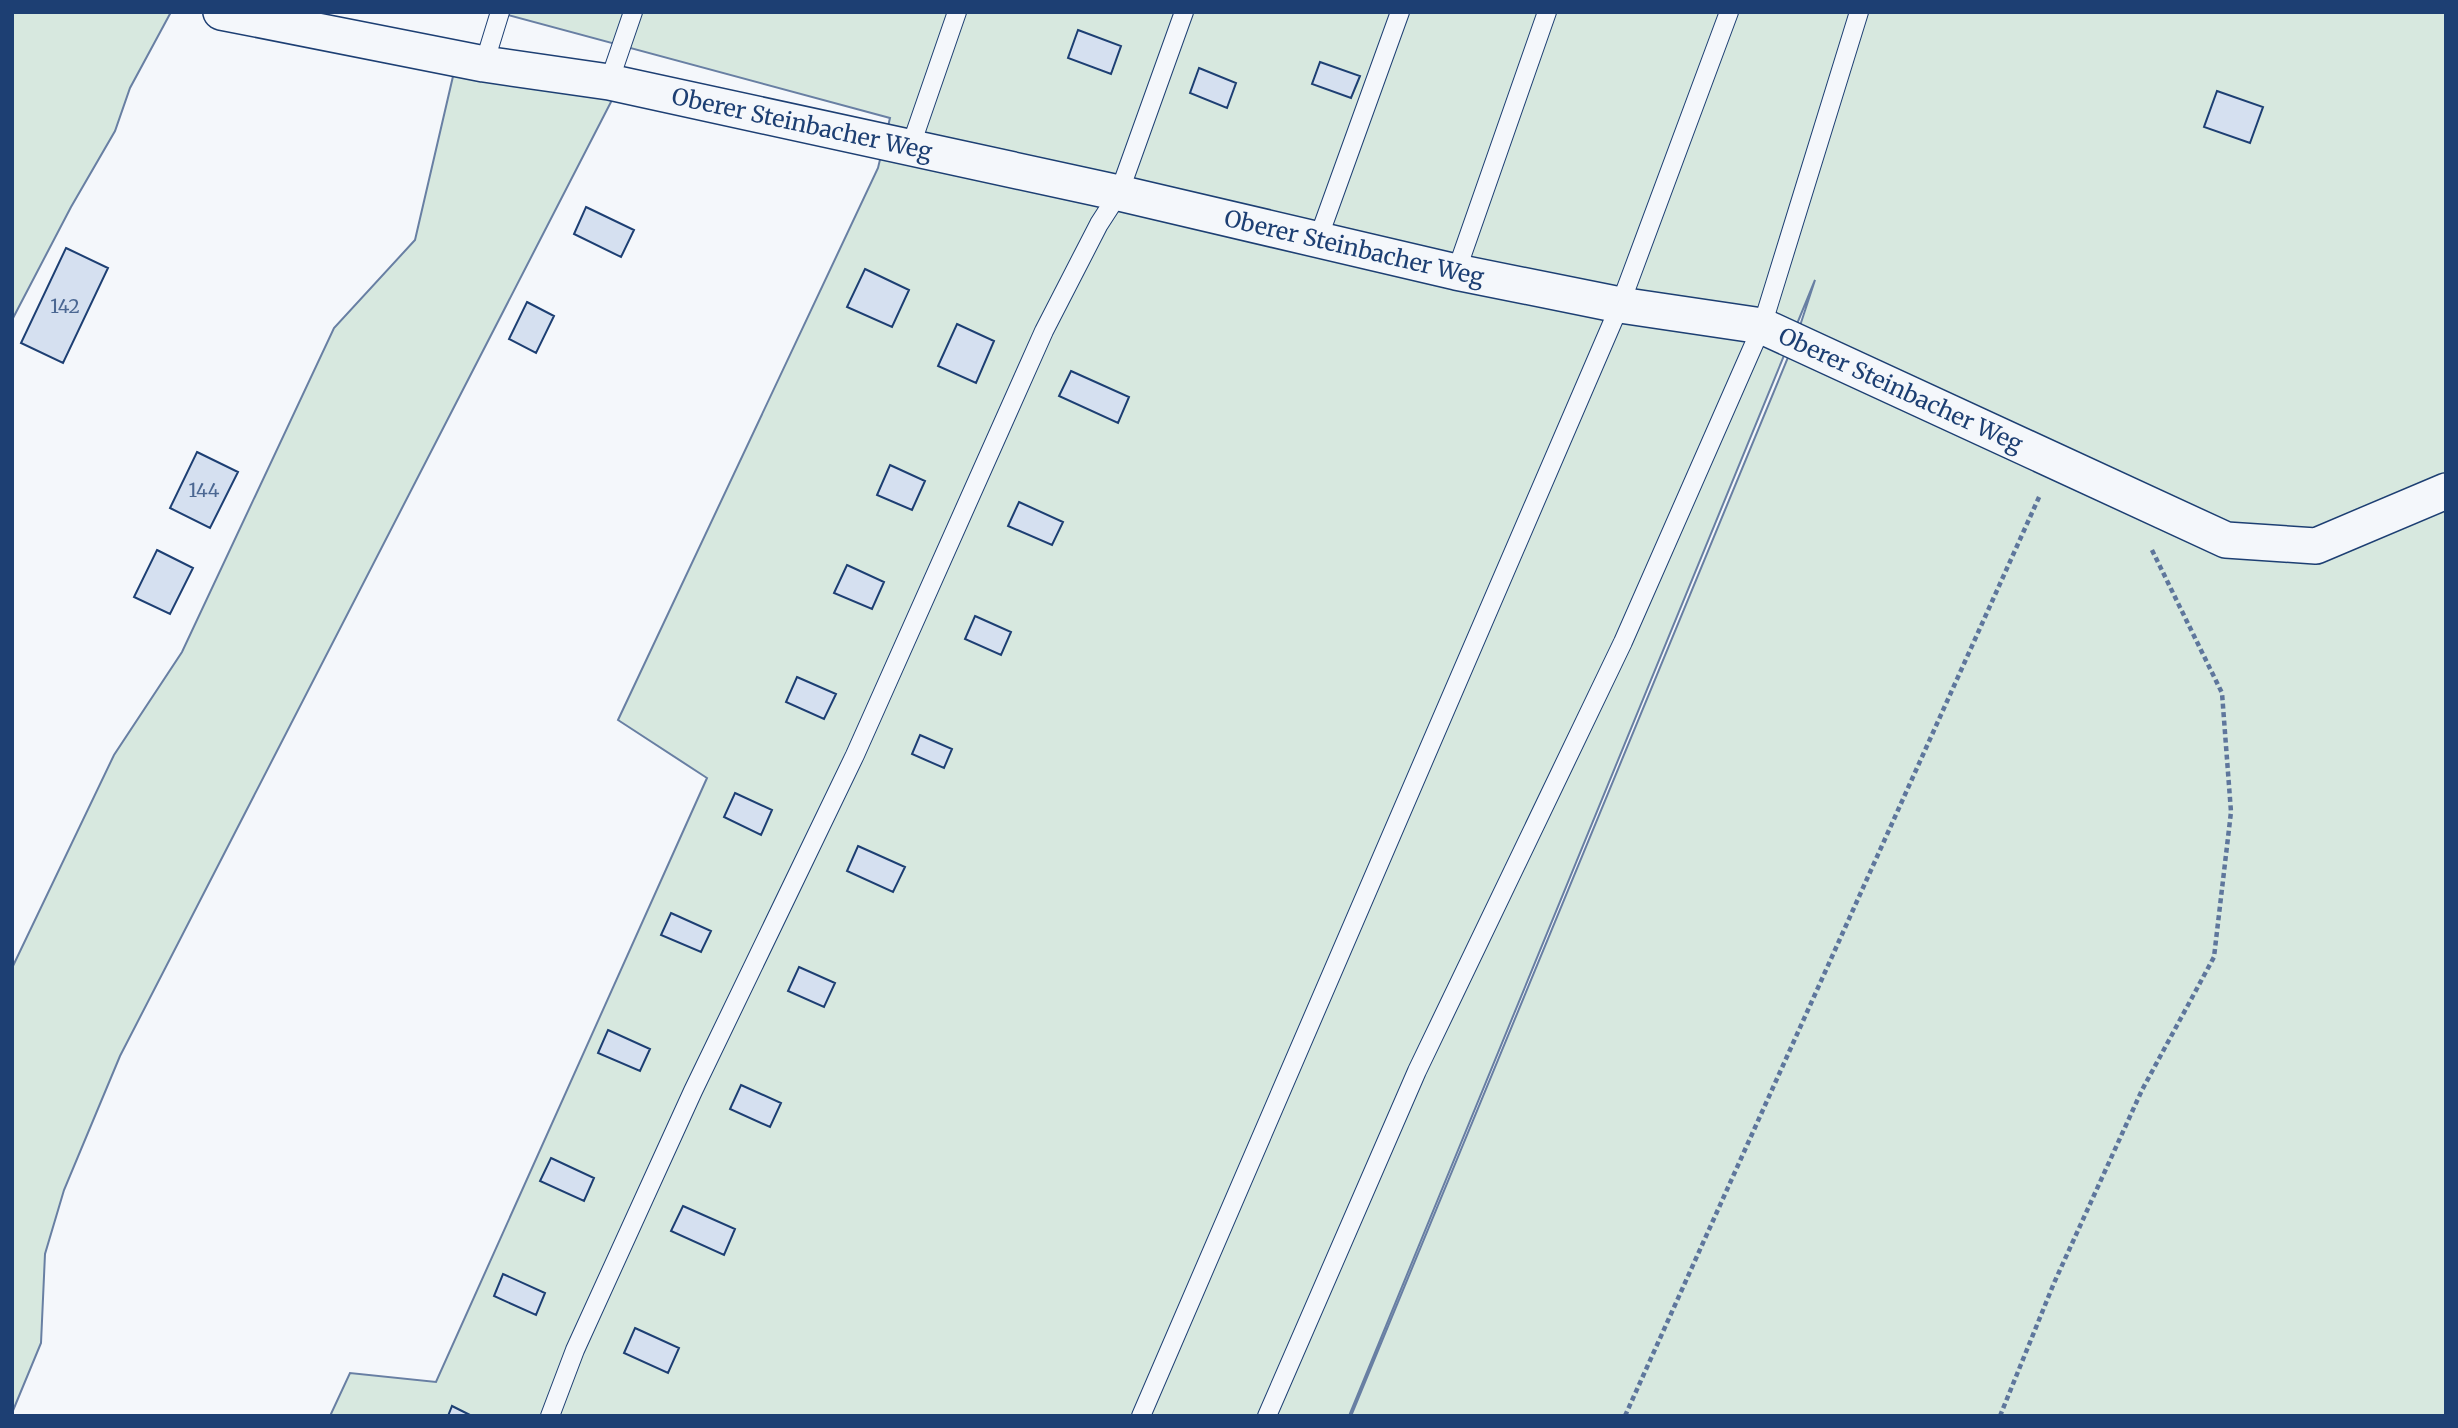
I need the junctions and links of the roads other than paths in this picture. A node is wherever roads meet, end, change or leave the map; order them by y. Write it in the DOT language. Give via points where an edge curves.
graph roads {
  1 [pos="221,12"];
  2 [pos="500,12"];
  3 [pos="633,12"];
  4 [pos="957,12"];
  5 [pos="1184,12"];
  6 [pos="1400,12"];
  7 [pos="1547,12"];
  8 [pos="1729,12"];
  9 [pos="1859,12"];
  10 [pos="484,64"];
  11 [pos="609,82"];
  12 [pos="910,148"];
  13 [pos="1119,193"];
  14 [pos="1318,239"];
  15 [pos="1456,272"];
  16 [pos="1620,305"];
  17 [pos="1762,326"];
  18 [pos="2446,491"];
  19 [pos="551,1416"];
  20 [pos="1141,1416"];
  21 [pos="1267,1416"];
  1 -- 10 [label="street, Oberer Steinbacher Weg"];
  2 -- 10 [label="lane"];
  3 -- 11 [label="lane"];
  4 -- 12 [label="lane"];
  5 -- 13 [label="lane"];
  6 -- 14 [label="lane"];
  7 -- 15 [label="lane"];
  8 -- 16 [label="lane"];
  9 -- 17 [label="lane"];
  10 -- 11 [label="street, Oberer Steinbacher Weg"];
  11 -- 12 [label="street, Oberer Steinbacher Weg"];
  12 -- 13 [label="street, Oberer Steinbacher Weg"];
  13 -- 14 [label="street, Oberer Steinbacher Weg"];
  13 -- 19 [label="lane" via="1044,331 855,755 575,1350"];
  14 -- 15 [label="street, Oberer Steinbacher Weg"];
  15 -- 16 [label="street, Oberer Steinbacher Weg"];
  16 -- 17 [label="street, Oberer Steinbacher Weg"];
  16 -- 20 [label="lane"];
  17 -- 18 [label="street, Oberer Steinbacher Weg" via="2226,540 2316,546"];
  17 -- 21 [label="lane" via="1623,642 1417,1071"];
}
